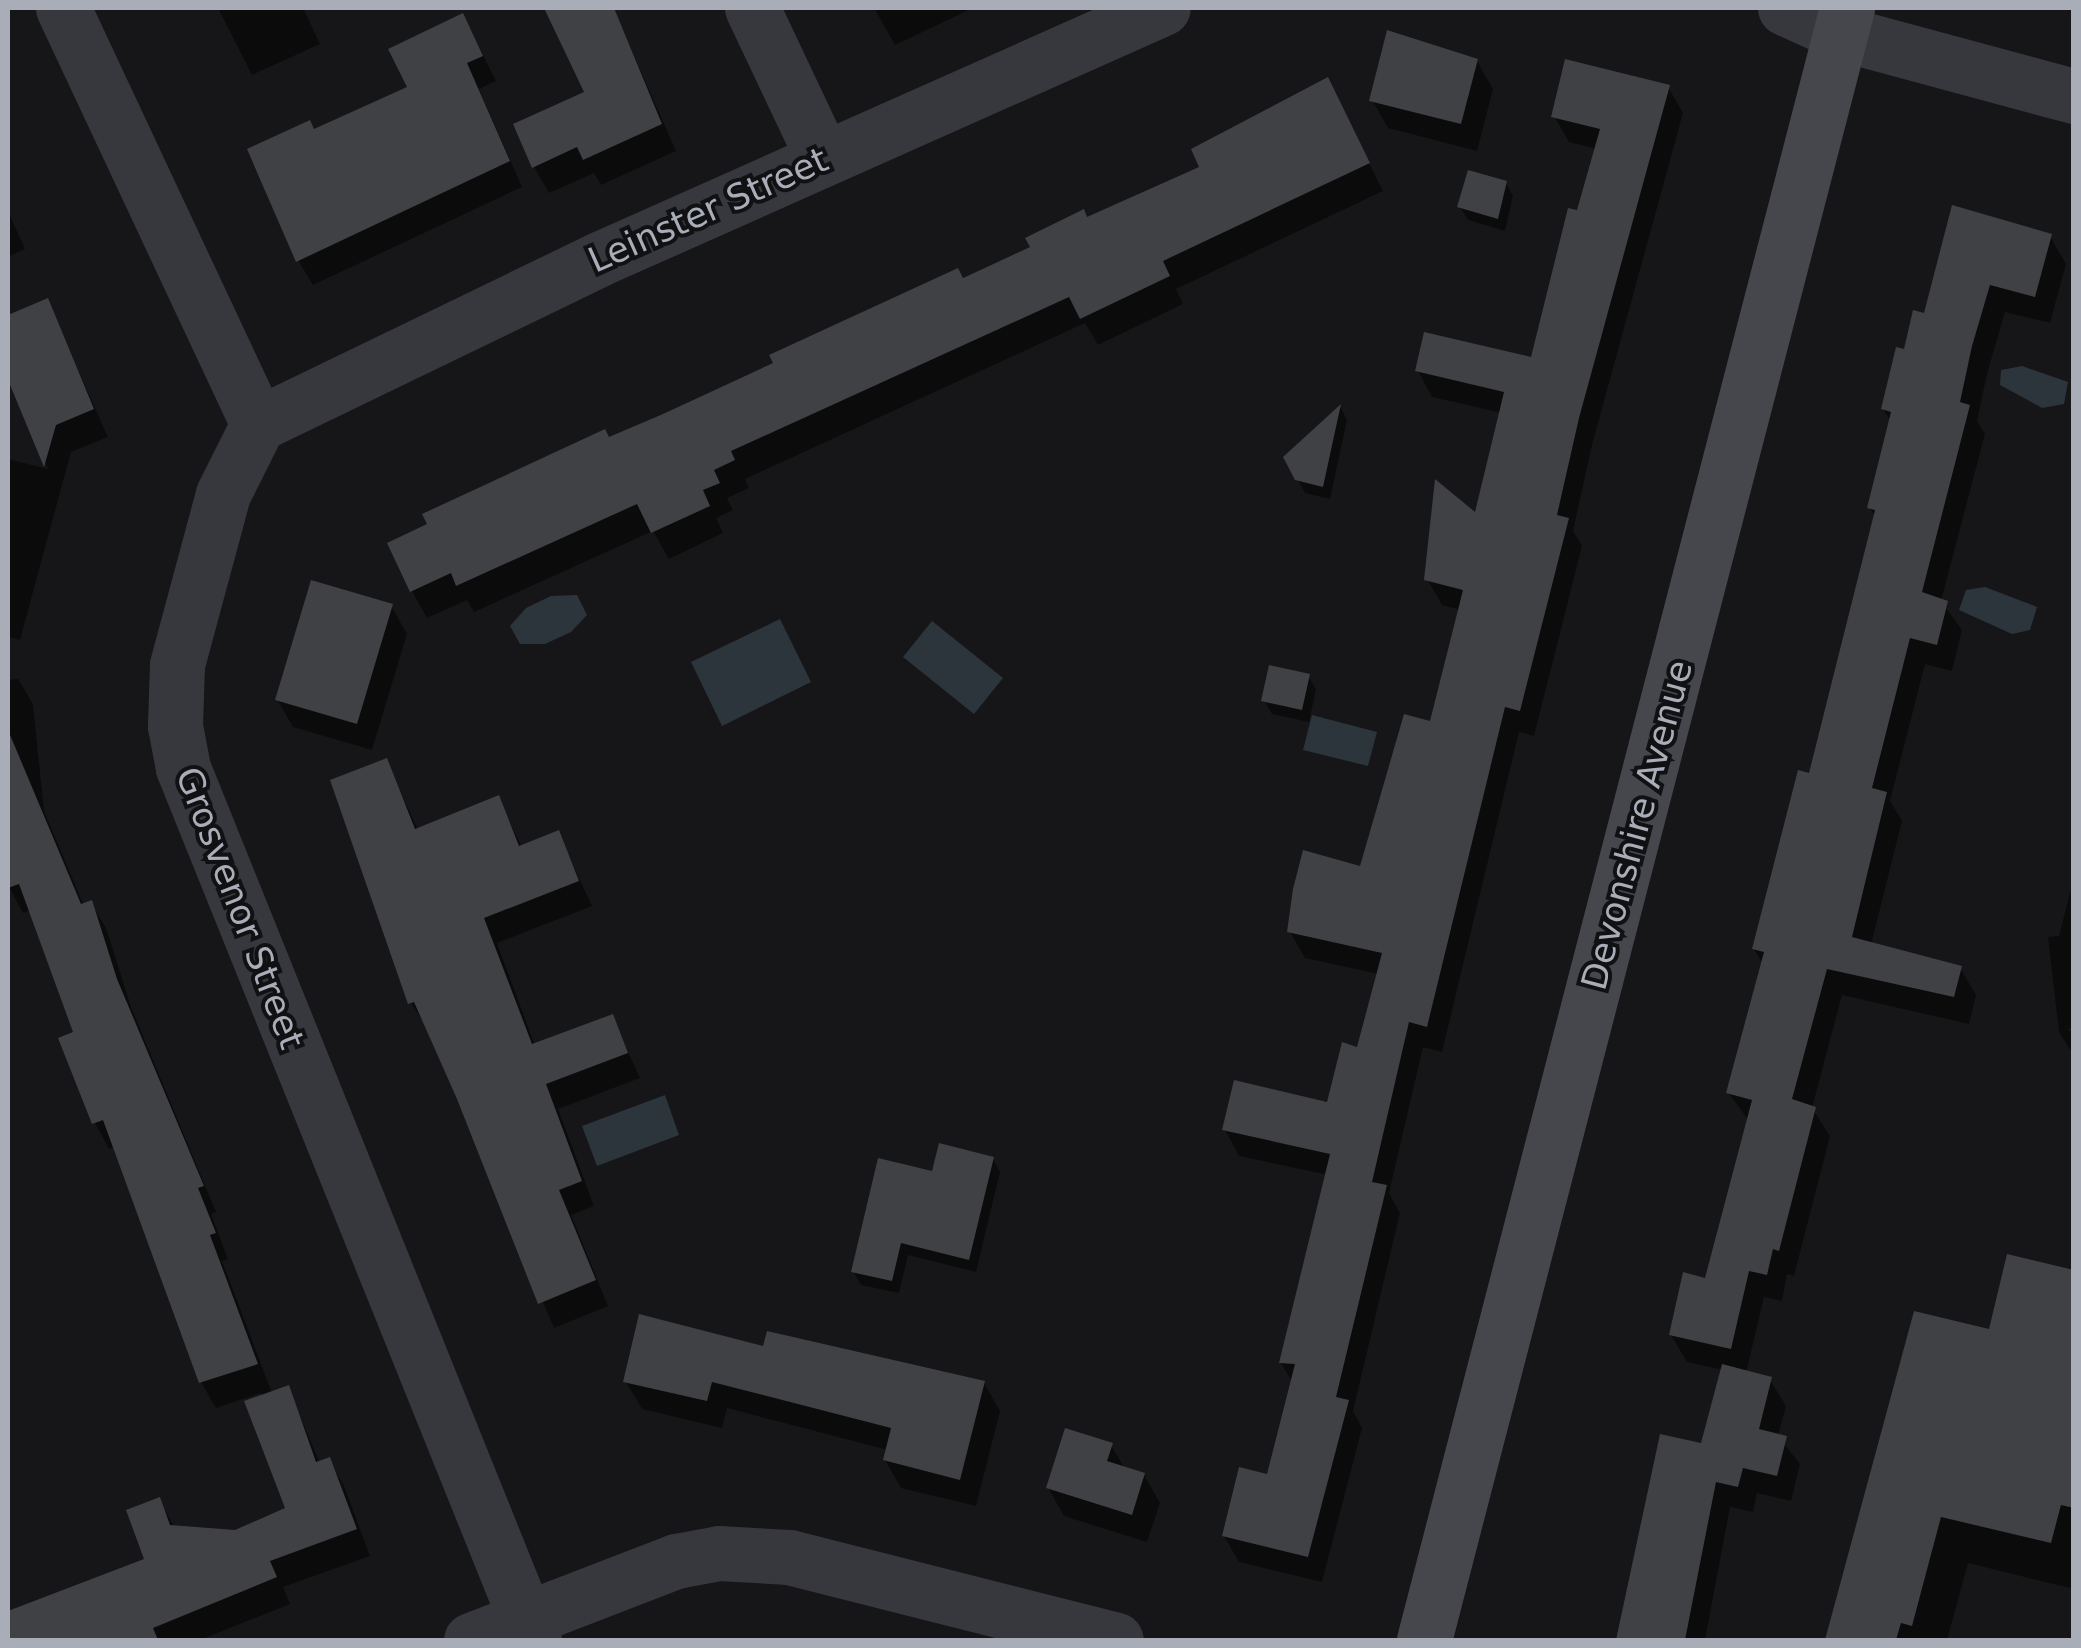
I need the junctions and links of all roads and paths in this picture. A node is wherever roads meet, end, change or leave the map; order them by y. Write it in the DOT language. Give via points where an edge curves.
graph roads {
  1 [pos="63,8"];
  2 [pos="752,8"];
  3 [pos="1163,8"];
  4 [pos="1785,8"];
  5 [pos="1844,20"];
  6 [pos="2074,96"];
  7 [pos="823,158"];
  8 [pos="258,424"];
  9 [pos="530,1629"];
  10 [pos="471,1640"];
  11 [pos="1116,1640"];
  12 [pos="1424,1640"];
  1 -- 8 [label="street"];
  2 -- 7 [label="street"];
  3 -- 7 [label="street, Leinster Street"];
  4 -- 5 [label="street"];
  5 -- 6 [label="street"];
  5 -- 12 [label="main road, Devonshire Avenue"];
  7 -- 8 [label="street, Leinster Street"];
  8 -- 9 [label="street, Grosvenor Street" via="223,494 177,665 175,726 183,768"];
  9 -- 10 [label="street"];
  9 -- 11 [label="street" via="676,1562 719,1553 789,1557"];
}
